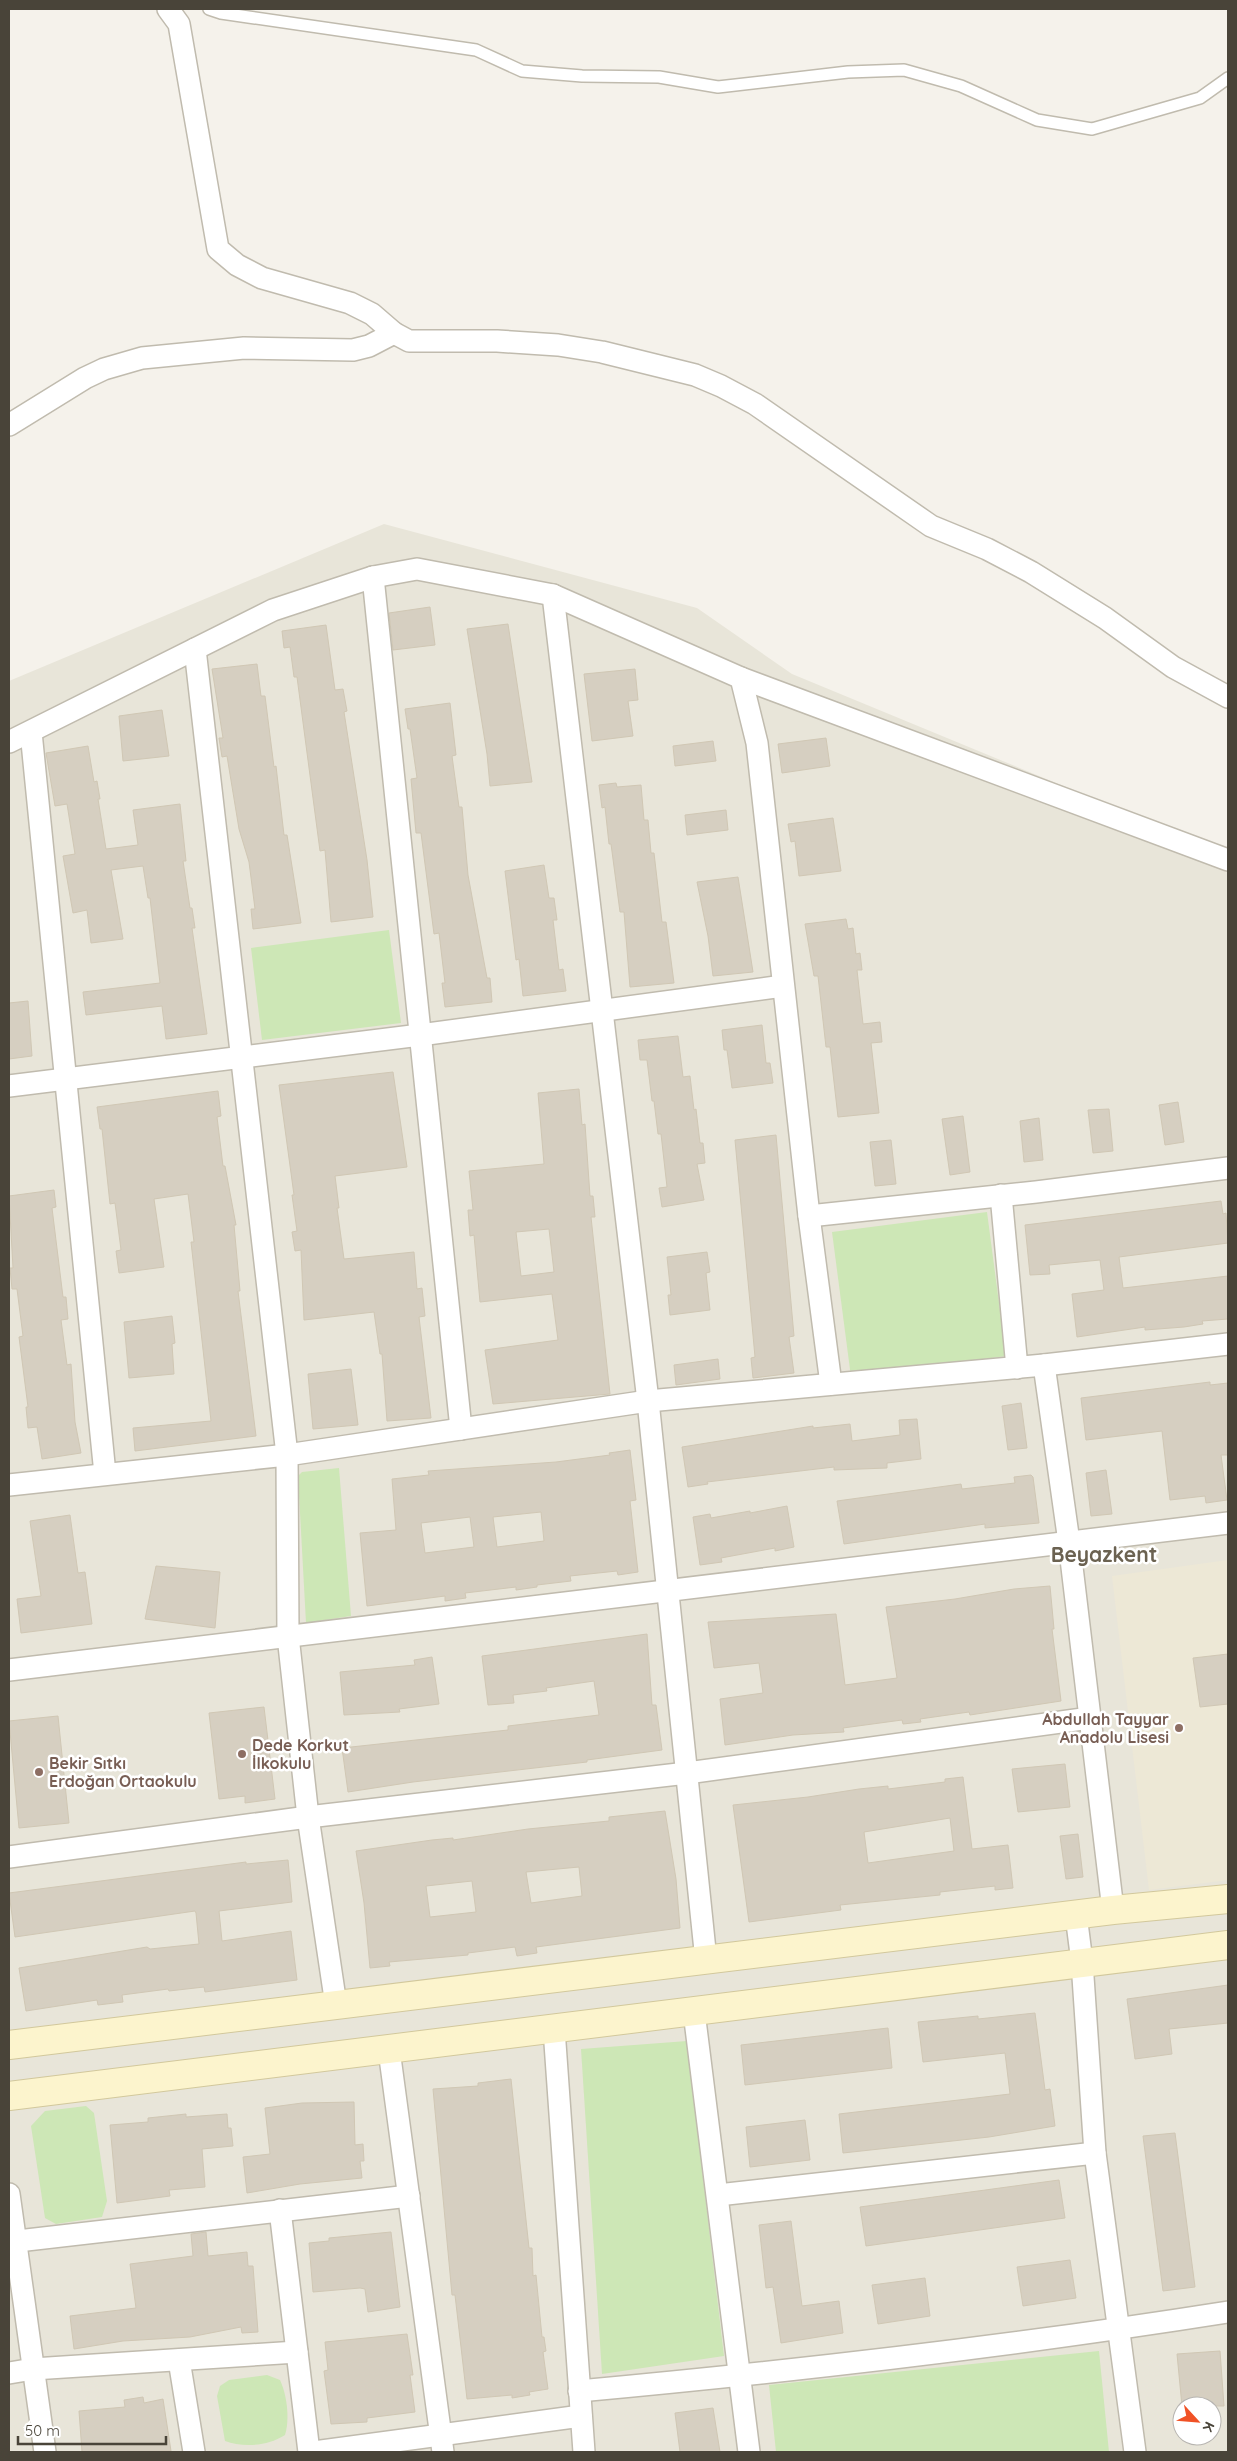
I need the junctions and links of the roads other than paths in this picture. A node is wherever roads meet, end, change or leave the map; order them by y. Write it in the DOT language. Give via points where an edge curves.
graph roads {
  1 [pos="168,9"];
  2 [pos="209,9"];
  3 [pos="1228,78"];
  4 [pos="394,333"];
  5 [pos="9,426"];
  6 [pos="373,577"];
  7 [pos="554,595"];
  8 [pos="195,649"];
  9 [pos="741,678"];
  10 [pos="1228,697"];
  11 [pos="31,732"];
  12 [pos="9,742"];
  13 [pos="1228,860"];
  14 [pos="783,986"];
  15 [pos="602,1010"];
  16 [pos="420,1035"];
  17 [pos="242,1057"];
  18 [pos="66,1078"];
  19 [pos="9,1086"];
  20 [pos="1228,1168"];
  21 [pos="1001,1195"];
  22 [pos="809,1216"];
  23 [pos="1228,1344"];
  24 [pos="1044,1365"];
  25 [pos="1017,1368"];
  26 [pos="831,1384"];
  27 [pos="648,1401"];
  28 [pos="461,1429"];
  29 [pos="287,1455"];
  30 [pos="105,1474"];
  31 [pos="9,1486"];
  32 [pos="1228,1523"];
  33 [pos="1070,1542"];
  34 [pos="668,1590"];
  35 [pos="288,1636"];
  36 [pos="9,1670"];
  37 [pos="1090,1718"];
  38 [pos="686,1774"];
  39 [pos="308,1818"];
  40 [pos="9,1857"];
  41 [pos="1228,1899"];
  42 [pos="1112,1910"];
  43 [pos="1076,1915"];
  44 [pos="1228,1945"];
  45 [pos="706,1960"];
  46 [pos="1082,1962"];
  47 [pos="336,2005"];
  48 [pos="694,2012"];
  49 [pos="554,2029"];
  50 [pos="9,2045"];
  51 [pos="389,2050"];
  52 [pos="9,2096"];
  53 [pos="1095,2153"];
  54 [pos="9,2194"];
  55 [pos="718,2195"];
  56 [pos="409,2196"];
  57 [pos="280,2210"];
  58 [pos="12,2242"];
  59 [pos="1228,2312"];
  60 [pos="1117,2330"];
  61 [pos="297,2352"];
  62 [pos="179,2360"];
  63 [pos="33,2369"];
  64 [pos="9,2373"];
  65 [pos="741,2376"];
  66 [pos="579,2391"];
  67 [pos="581,2416"];
  68 [pos="442,2443"];
  69 [pos="45,2452"];
  70 [pos="194,2452"];
  71 [pos="309,2452"];
  72 [pos="314,2452"];
  73 [pos="584,2452"];
  74 [pos="749,2452"];
  75 [pos="1135,2452"];
  1 -- 4 [label="street" via="179,24 218,250 262,278 372,314"];
  2 -- 3 [label="lane" via="476,50 522,71 659,77 718,87 848,72 904,70 961,86 1037,120 1092,129 1200,98"];
  4 -- 5 [label="street" via="353,350 244,348 142,358 85,378"];
  4 -- 10 [label="street" via="409,341 558,344 695,375 722,386 755,404 931,526 987,549 1031,572 1105,618 1173,667"];
  6 -- 7 [label="street" via="417,569"];
  6 -- 8 [label="street" via="273,610"];
  6 -- 16 [label="street"];
  7 -- 9 [label="street"];
  7 -- 15 [label="street"];
  8 -- 11 [label="street"];
  8 -- 17 [label="street"];
  9 -- 13 [label="street"];
  9 -- 14 [label="street" via="757,743"];
  11 -- 12 [label="street"];
  11 -- 18 [label="street"];
  14 -- 15 [label="street"];
  14 -- 22 [label="street"];
  15 -- 16 [label="street"];
  15 -- 27 [label="street"];
  16 -- 17 [label="street"];
  16 -- 28 [label="street"];
  17 -- 18 [label="street"];
  17 -- 29 [label="street"];
  18 -- 19 [label="street"];
  18 -- 30 [label="street"];
  20 -- 21 [label="street"];
  21 -- 22 [label="street"];
  21 -- 25 [label="street"];
  22 -- 26 [label="street"];
  23 -- 24 [label="street"];
  24 -- 25 [label="street"];
  24 -- 33 [label="street"];
  25 -- 26 [label="street"];
  26 -- 27 [label="street"];
  27 -- 28 [label="street"];
  27 -- 34 [label="street"];
  28 -- 29 [label="street"];
  29 -- 30 [label="street"];
  29 -- 35 [label="street"];
  30 -- 31 [label="street"];
  32 -- 33 [label="street"];
  33 -- 34 [label="street"];
  33 -- 37 [label="street"];
  34 -- 35 [label="street"];
  34 -- 38 [label="street"];
  35 -- 36 [label="street"];
  35 -- 39 [label="street"];
  37 -- 38 [label="street"];
  37 -- 42 [label="street"];
  38 -- 39 [label="street"];
  38 -- 45 [label="street"];
  39 -- 40 [label="street"];
  39 -- 47 [label="street"];
  41 -- 42 [label="street"];
  42 -- 43 [label="street"];
  43 -- 45 [label="street"];
  43 -- 46 [label="street"];
  44 -- 46 [label="street"];
  45 -- 47 [label="street"];
  46 -- 48 [label="street"];
  46 -- 53 [label="street"];
  47 -- 50 [label="street"];
  48 -- 49 [label="street"];
  48 -- 55 [label="street"];
  49 -- 51 [label="street"];
  49 -- 66 [label="street"];
  51 -- 52 [label="street"];
  51 -- 56 [label="street"];
  53 -- 55 [label="street"];
  53 -- 60 [label="street"];
  54 -- 58 [label="street"];
  55 -- 65 [label="street"];
  56 -- 57 [label="street"];
  56 -- 68 [label="street"];
  57 -- 58 [label="street"];
  57 -- 61 [label="street"];
  58 -- 63 [label="street"];
  59 -- 60 [label="street"];
  60 -- 65 [label="street"];
  60 -- 75 [label="street"];
  61 -- 62 [label="street"];
  61 -- 71 [label="street"];
  62 -- 63 [label="street"];
  62 -- 70 [label="street"];
  63 -- 64 [label="street"];
  63 -- 69 [label="street"];
  65 -- 66 [label="street"];
  65 -- 74 [label="street"];
  66 -- 67 [label="street"];
  67 -- 68 [label="street"];
  67 -- 73 [label="street"];
  68 -- 72 [label="street"];
}
